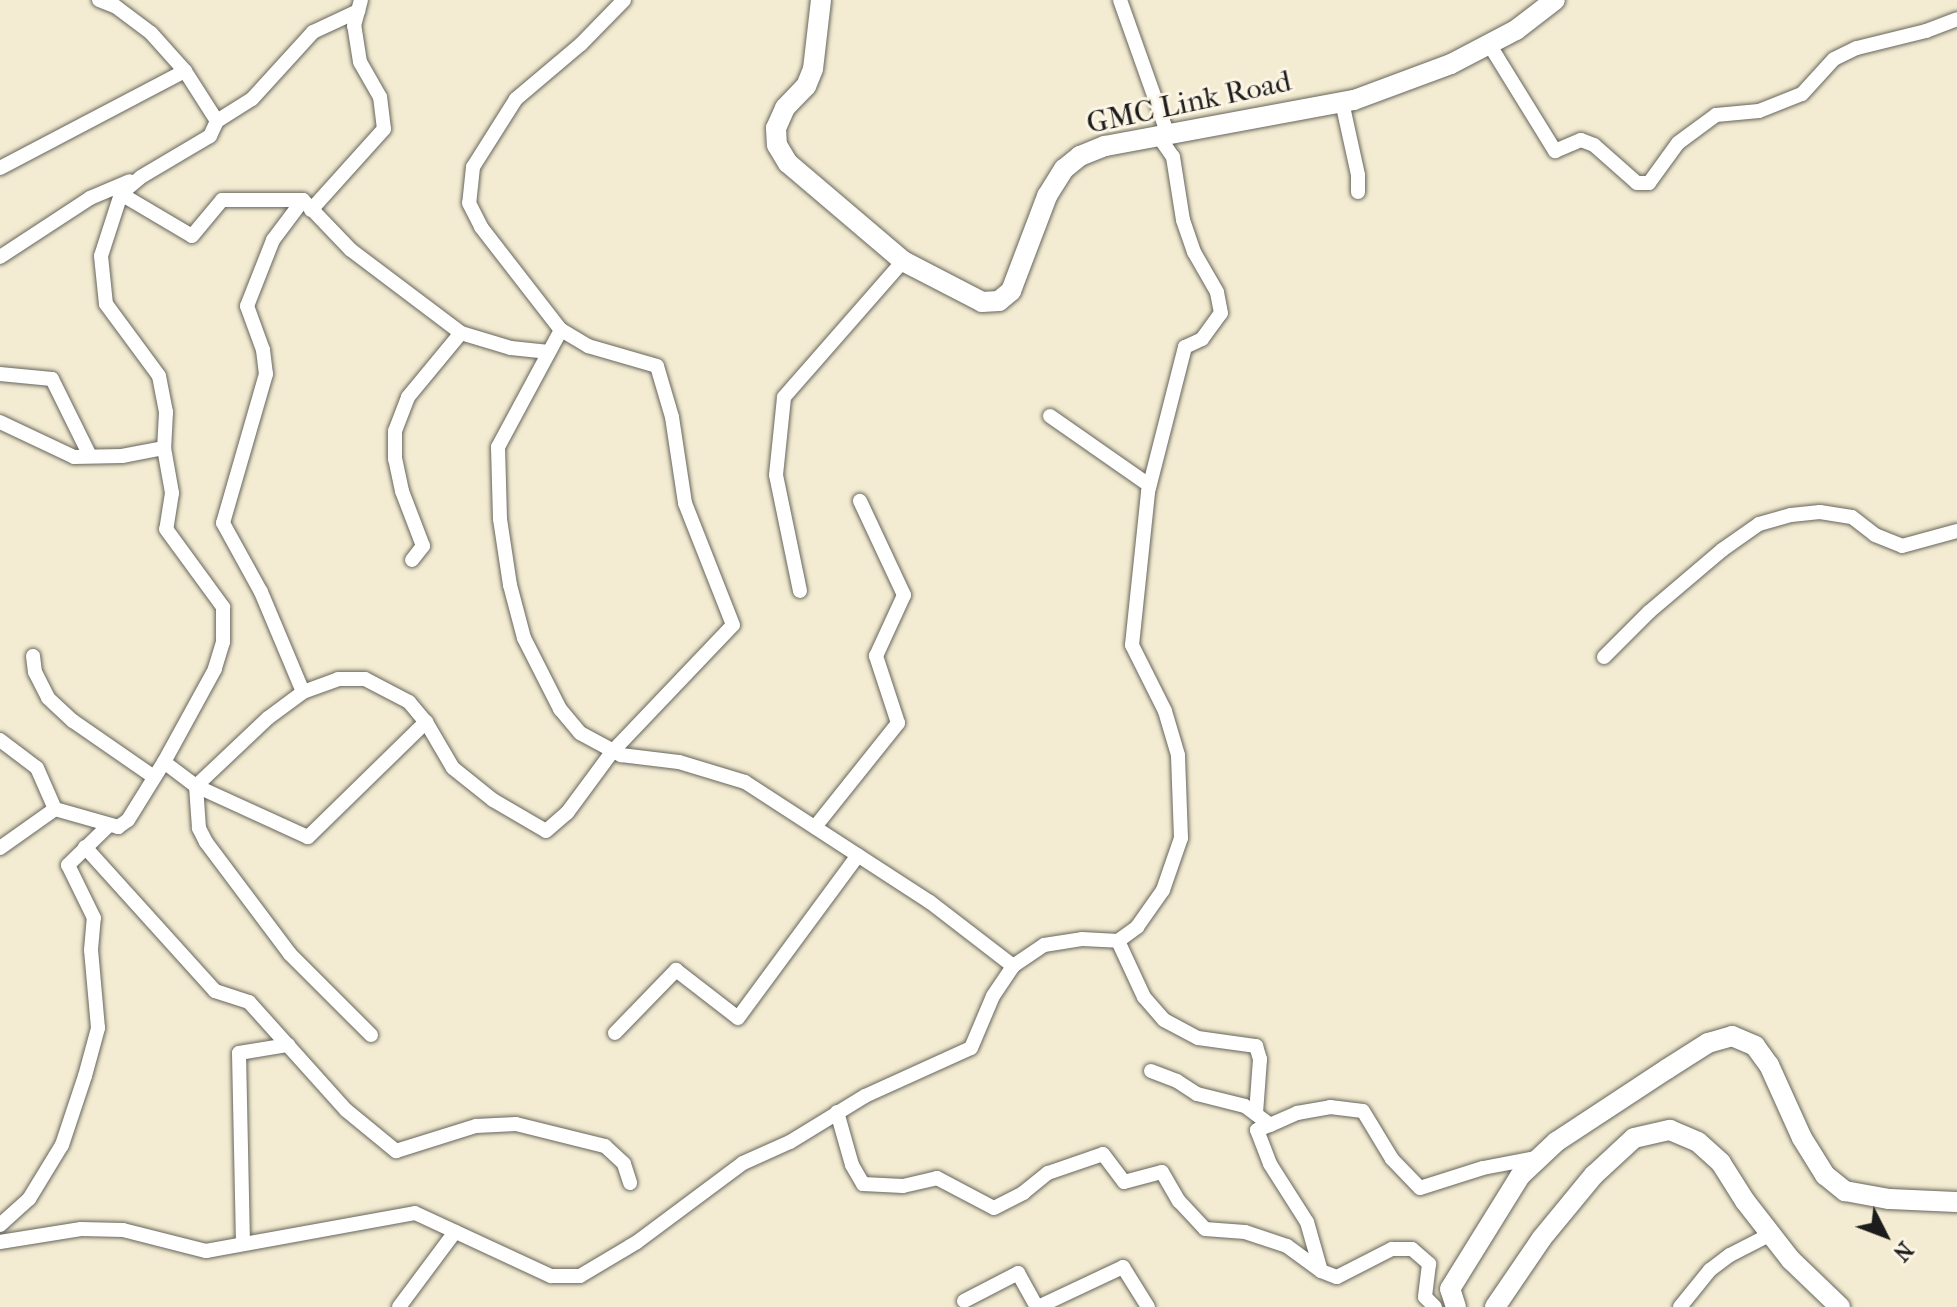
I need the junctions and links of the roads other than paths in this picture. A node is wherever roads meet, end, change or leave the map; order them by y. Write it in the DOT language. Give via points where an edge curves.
graph roads {
  1 [pos="99,0"];
  2 [pos="624,0"];
  3 [pos="821,0"];
  4 [pos="1120,0"];
  5 [pos="1555,0"];
  6 [pos="360,6"];
  7 [pos="1957,19"];
  8 [pos="1489,44"];
  9 [pos="185,71"];
  10 [pos="1342,102"];
  11 [pos="217,121"];
  12 [pos="1164,136"];
  13 [pos="0,168"];
  14 [pos="141,177"];
  15 [pos="1358,192"];
  16 [pos="121,194"];
  17 [pos="307,205"];
  18 [pos="2,254"];
  19 [pos="903,261"];
  20 [pos="561,330"];
  21 [pos="461,333"];
  22 [pos="549,352"];
  23 [pos="0,374"];
  24 [pos="1050,416"];
  25 [pos="0,422"];
  26 [pos="164,448"];
  27 [pos="90,456"];
  28 [pos="1149,485"];
  29 [pos="860,501"];
  30 [pos="1957,531"];
  31 [pos="412,560"];
  32 [pos="800,591"];
  33 [pos="33,656"];
  34 [pos="1604,657"];
  35 [pos="303,692"];
  36 [pos="426,722"];
  37 [pos="0,740"];
  38 [pos="612,752"];
  39 [pos="164,762"];
  40 [pos="154,777"];
  41 [pos="196,786"];
  42 [pos="55,809"];
  43 [pos="108,826"];
  44 [pos="815,827"];
  45 [pos="85,847"];
  46 [pos="0,848"];
  47 [pos="858,855"];
  48 [pos="1118,941"];
  49 [pos="1013,966"];
  50 [pos="615,1033"];
  51 [pos="371,1035"];
  52 [pos="288,1045"];
  53 [pos="1151,1071"];
  54 [pos="837,1112"];
  55 [pos="1256,1114"];
  56 [pos="1270,1125"];
  57 [pos="1540,1157"];
  58 [pos="630,1183"];
  59 [pos="1957,1202"];
  60 [pos="0,1225"];
  61 [pos="455,1232"];
  62 [pos="1771,1234"];
  63 [pos="0,1242"];
  64 [pos="243,1244"];
  65 [pos="1321,1271"];
  66 [pos="964,1301"];
  67 [pos="1445,1306"];
  68 [pos="399,1307"];
  69 [pos="1038,1307"];
  70 [pos="1148,1307"];
  71 [pos="1495,1307"];
  72 [pos="1680,1307"];
  73 [pos="1840,1307"];
  1 -- 9 [label="street" via="151,33"];
  2 -- 20 [label="street" via="516,99 473,167 469,203 481,227"];
  3 -- 19 [label="street, GMC Link Road" via="813,69 806,86 785,108 776,128 777,145 788,163"];
  4 -- 12 [label="street"];
  5 -- 8 [label="street, GMC Link Road"];
  6 -- 11 [label="street" via="313,32 252,99"];
  6 -- 17 [label="street" via="354,26 360,62 380,97 384,129"];
  7 -- 8 [label="street" via="1834,59 1802,94 1759,111 1716,115 1678,143 1649,183 1637,183 1581,140 1555,151"];
  8 -- 10 [label="street, GMC Link Road" via="1451,64"];
  9 -- 11 [label="street"];
  9 -- 13 [label="street"];
  10 -- 12 [label="street, GMC Link Road"];
  10 -- 15 [label="street"];
  11 -- 14 [label="street" via="210,136"];
  12 -- 19 [label="street, GMC Link Road" via="1105,146 1064,169 1047,196 1011,291 999,301 982,302"];
  12 -- 28 [label="street" via="1173,157 1183,220 1217,292 1221,313 1202,339 1185,347"];
  14 -- 16 [label="street"];
  14 -- 18 [label="street" via="90,198"];
  16 -- 17 [label="street" via="192,236 222,200"];
  16 -- 26 [label="street" via="101,256 106,304 159,376 166,412"];
  17 -- 21 [label="street" via="351,250"];
  17 -- 35 [label="street" via="273,240 247,306 266,374 223,523 261,592"];
  19 -- 32 [label="street" via="784,397 776,475"];
  20 -- 22 [label="street"];
  20 -- 38 [label="street" via="588,346 657,366 672,417 685,503 733,625"];
  21 -- 22 [label="street" via="511,348"];
  21 -- 31 [label="street" via="408,397 395,431 402,491 423,546"];
  22 -- 38 [label="street" via="498,447 500,519 510,585 524,638 560,709 580,733"];
  23 -- 27 [label="street" via="52,379"];
  24 -- 28 [label="street"];
  25 -- 27 [label="street" via="74,457"];
  26 -- 27 [label="street"];
  26 -- 39 [label="street" via="172,493 166,529 223,607 223,642 215,669"];
  28 -- 48 [label="street" via="1132,645 1165,711 1178,755 1181,838 1163,890 1137,927"];
  29 -- 44 [label="street" via="904,595 876,656 898,723"];
  30 -- 34 [label="street" via="1902,546 1875,535 1852,517 1820,512 1759,524 1649,612"];
  33 -- 40 [label="street" via="48,698"];
  35 -- 36 [label="street" via="338,679 365,679 409,702"];
  35 -- 41 [label="street"];
  36 -- 38 [label="street" via="453,768 493,800 546,831 567,813"];
  36 -- 41 [label="street" via="308,837"];
  37 -- 42 [label="street" via="37,768"];
  38 -- 44 [label="street" via="720,772"];
  39 -- 40 [label="street"];
  39 -- 41 [label="street"];
  40 -- 43 [label="street" via="128,820"];
  41 -- 51 [label="street" via="199,828 206,842 290,954"];
  42 -- 43 [label="street"];
  42 -- 46 [label="street"];
  43 -- 45 [label="street"];
  44 -- 47 [label="street"];
  45 -- 52 [label="street" via="215,991 249,1002"];
  45 -- 60 [label="street" via="68,865 94,918 91,950 98,1028 62,1145 29,1199"];
  47 -- 49 [label="street"];
  47 -- 50 [label="street" via="738,1018 676,970"];
  48 -- 49 [label="street" via="1044,945"];
  48 -- 55 [label="street" via="1144,997 1164,1020 1198,1038 1256,1046"];
  49 -- 54 [label="street" via="993,996 971,1048"];
  52 -- 58 [label="street" via="346,1110 396,1151 476,1126 516,1124 605,1146 624,1164"];
  52 -- 64 [label="street" via="239,1053"];
  53 -- 55 [label="street"];
  54 -- 61 [label="street" via="743,1163 637,1242 580,1276 551,1276"];
  54 -- 65 [label="street" via="863,1184 903,1186 937,1178 994,1208 1048,1173 1103,1154 1124,1182 1162,1172 1205,1229 1245,1232 1287,1246"];
  55 -- 56 [label="street"];
  56 -- 57 [label="street" via="1330,1107 1363,1111 1392,1159 1420,1188"];
  56 -- 65 [label="street" via="1257,1130 1270,1164 1307,1222"];
  57 -- 59 [label="street" via="1708,1043 1732,1036 1755,1046 1769,1065 1802,1138 1825,1175 1845,1191"];
  57 -- 67 [label="street" via="1520,1176 1450,1289"];
  61 -- 64 [label="street" via="415,1213"];
  61 -- 68 [label="street"];
  62 -- 71 [label="street" via="1721,1163 1698,1142 1670,1130 1634,1138 1594,1175 1542,1238"];
  62 -- 72 [label="street" via="1710,1270"];
  62 -- 73 [label="street"];
  63 -- 64 [label="street" via="109,1229 206,1251"];
  65 -- 67 [label="street" via="1337,1277 1392,1249 1412,1249 1429,1264 1425,1297"];
  66 -- 69 [label="street" via="1018,1273"];
  69 -- 70 [label="street" via="1123,1267"];
}
